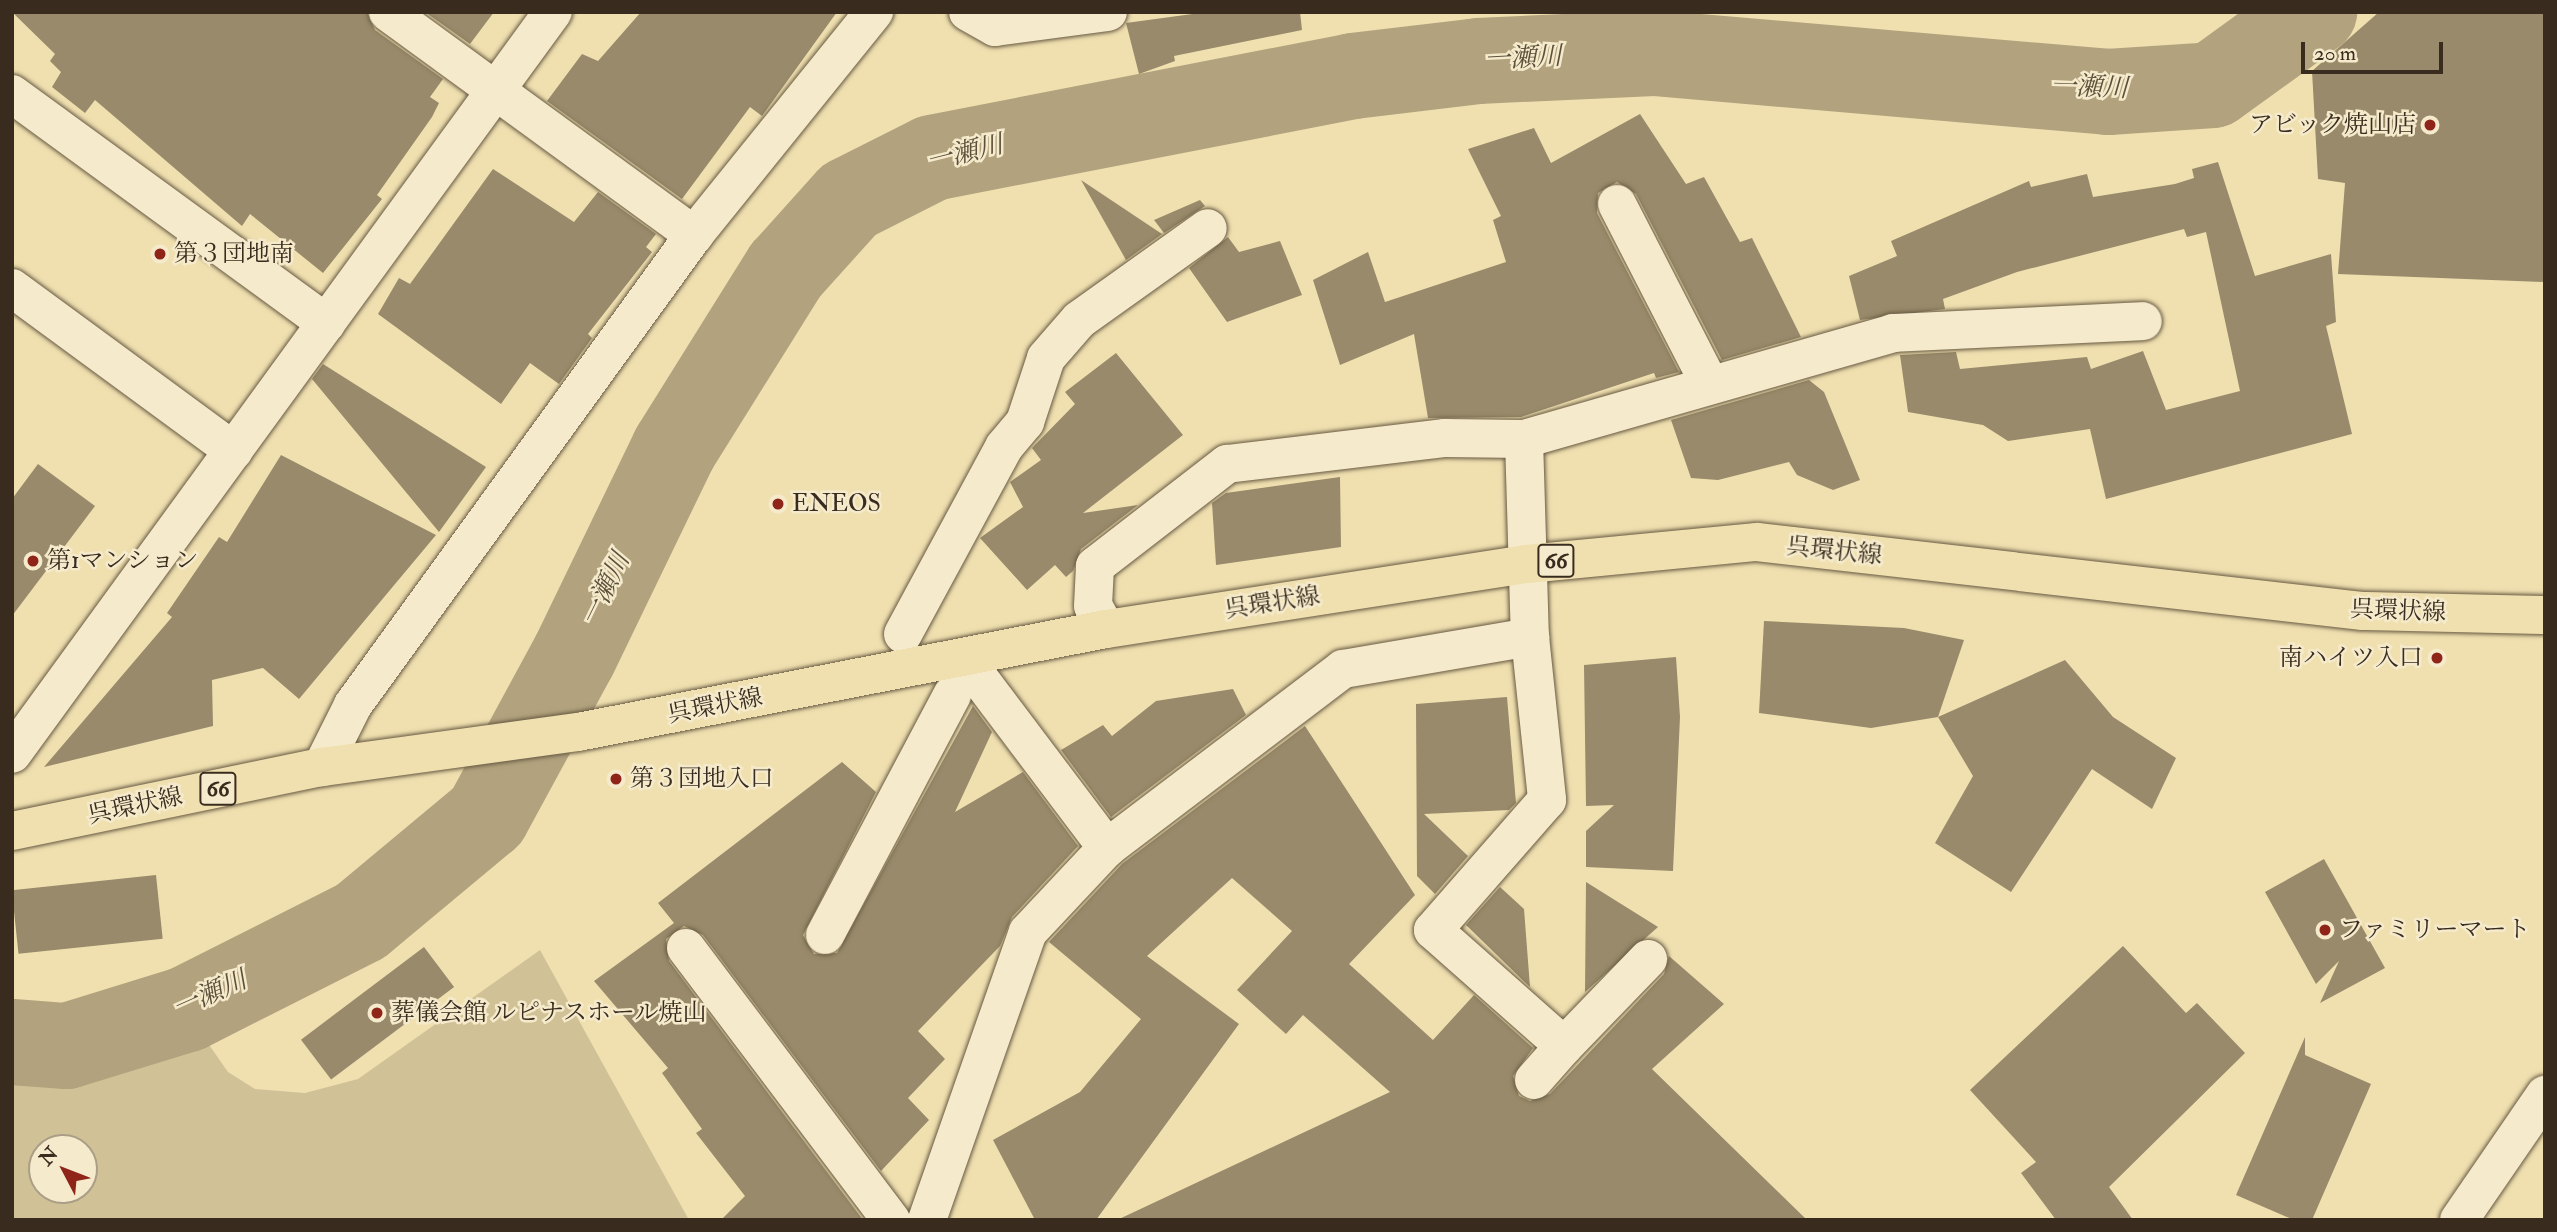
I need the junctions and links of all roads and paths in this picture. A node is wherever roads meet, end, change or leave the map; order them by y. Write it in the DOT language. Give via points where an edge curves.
graph roads {
  1 [pos="388,12"];
  2 [pos="553,12"];
  3 [pos="874,12"];
  4 [pos="968,12"];
  5 [pos="1108,12"];
  6 [pos="495,91"];
  7 [pos="12,94"];
  8 [pos="1617,204"];
  9 [pos="1208,228"];
  10 [pos="694,235"];
  11 [pos="12,288"];
  12 [pos="2143,321"];
  13 [pos="326,323"];
  14 [pos="1709,383"];
  15 [pos="1524,439"];
  16 [pos="234,451"];
  17 [pos="1527,564"];
  18 [pos="2545,615"];
  19 [pos="1106,629"];
  20 [pos="903,634"];
  21 [pos="1530,637"];
  22 [pos="964,658"];
  23 [pos="952,695"];
  24 [pos="12,754"];
  25 [pos="322,767"];
  26 [pos="12,831"];
  27 [pos="1107,848"];
  28 [pos="825,935"];
  29 [pos="686,948"];
  30 [pos="1648,959"];
  31 [pos="1564,1045"];
  32 [pos="1534,1080"];
  33 [pos="2545,1095"];
  34 [pos="891,1220"];
  35 [pos="927,1220"];
  36 [pos="2459,1220"];
  1 -- 6 [label="street"];
  2 -- 6 [label="street"];
  3 -- 10 [label="street"];
  4 -- 5 [label="street" via="995,27"];
  6 -- 10 [label="street"];
  6 -- 13 [label="street"];
  7 -- 13 [label="street"];
  8 -- 14 [label="street"];
  9 -- 20 [label="street" via="1079,320 1046,358 1026,422 1004,447"];
  10 -- 25 [label="street" via="353,705"];
  11 -- 16 [label="street"];
  12 -- 14 [label="street" via="1893,334"];
  13 -- 16 [label="street"];
  14 -- 15 [label="street"];
  15 -- 17 [label="street"];
  15 -- 19 [label="street" via="1446,438 1227,464 1095,566 1093,606"];
  16 -- 24 [label="street"];
  17 -- 18 [label="main road, 呉環状線 / 66" via="1757,542 2362,611"];
  17 -- 19 [label="main road, 呉環状線 / 66"];
  17 -- 21 [label="street"];
  19 -- 22 [label="main road, 呉環状線 / 66"];
  21 -- 27 [label="street" via="1343,669"];
  21 -- 31 [label="street" via="1547,800 1433,930"];
  22 -- 25 [label="main road, 呉環状線 / 66" via="578,732"];
  22 -- 27 [label="street"];
  23 -- 28 [label="street"];
  25 -- 26 [label="main road, 呉環状線 / 66"];
  27 -- 35 [label="street" via="1028,932"];
  29 -- 34 [label="street"];
  30 -- 31 [label="street"];
  31 -- 32 [label="street"];
  33 -- 36 [label="street"];
}
